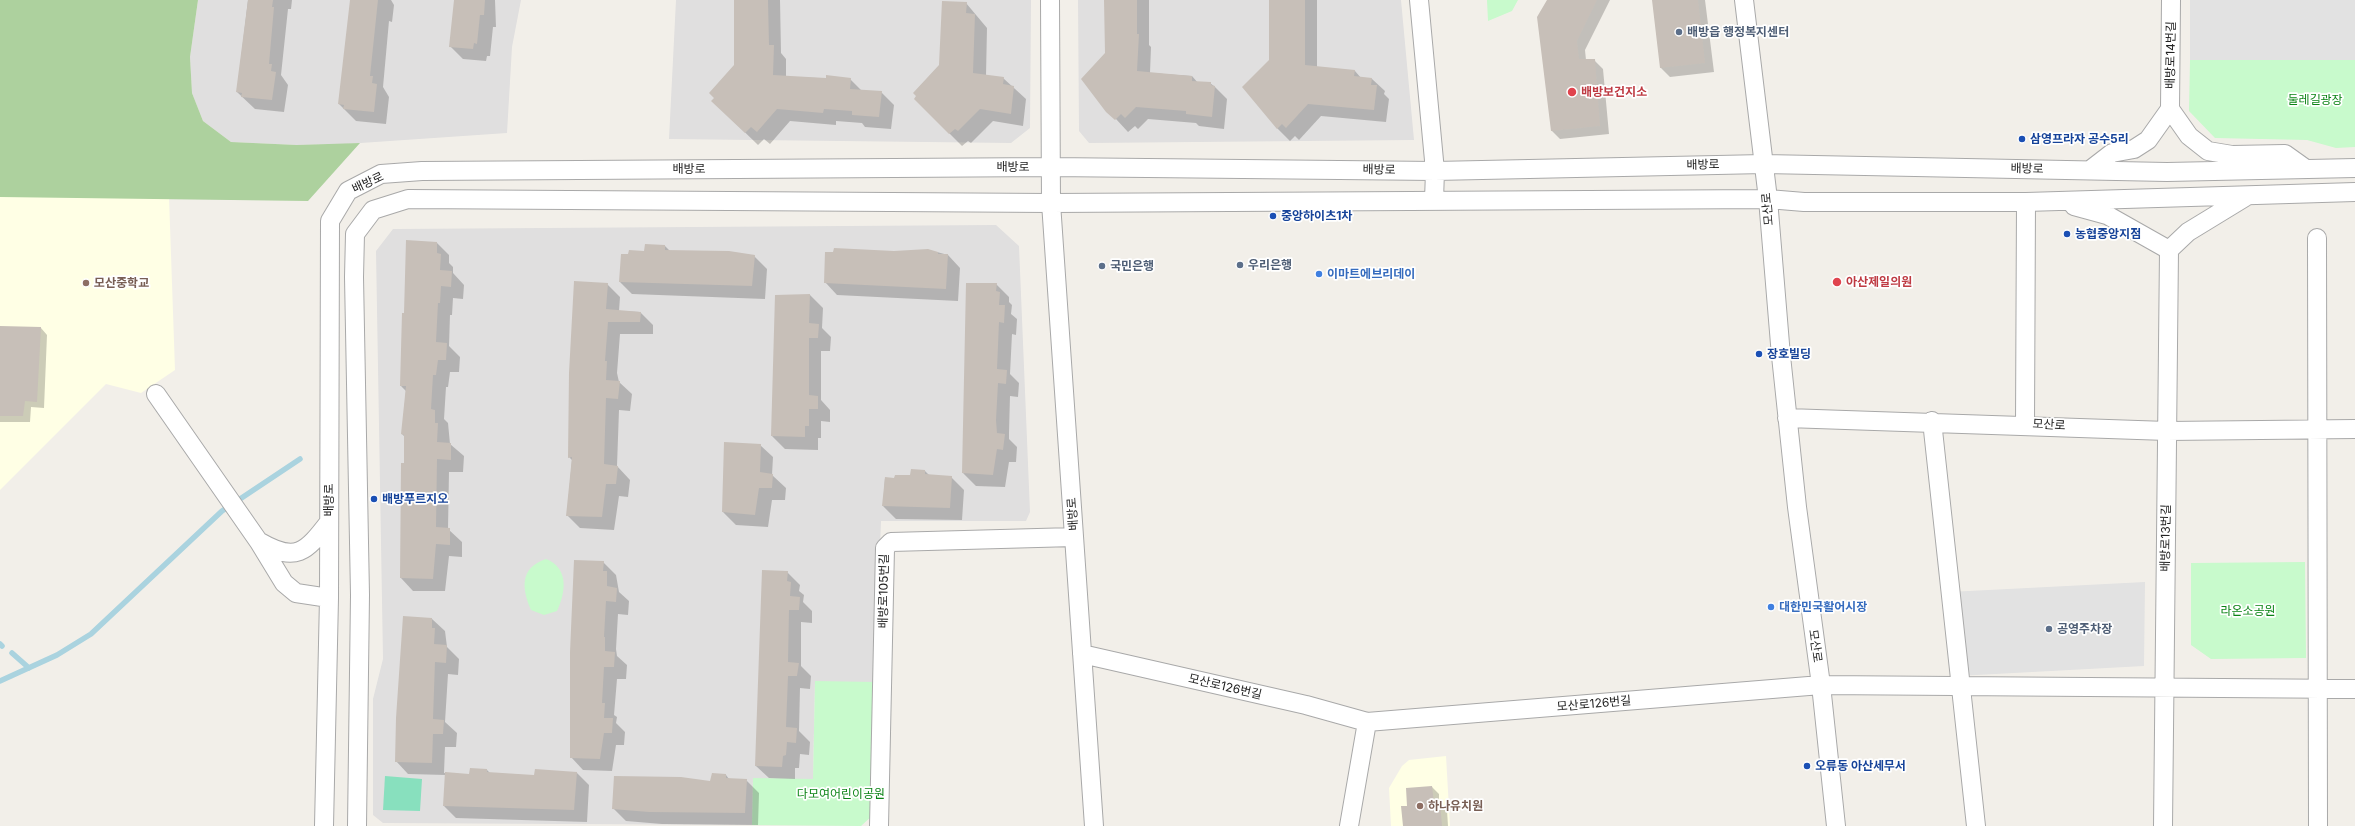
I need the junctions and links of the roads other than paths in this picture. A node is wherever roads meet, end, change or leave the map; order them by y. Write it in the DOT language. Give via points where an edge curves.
graph roads {
  1 [pos="1050,0"];
  2 [pos="1419,0"];
  3 [pos="1744,0"];
  4 [pos="2172,0"];
  5 [pos="2170,109"];
  6 [pos="1764,164"];
  7 [pos="1051,167"];
  8 [pos="2355,168"];
  9 [pos="2306,169"];
  10 [pos="2090,170"];
  11 [pos="1434,171"];
  12 [pos="2355,192"];
  13 [pos="2247,196"];
  14 [pos="1768,199"];
  15 [pos="1434,200"];
  16 [pos="2057,201"];
  17 [pos="1051,202"];
  18 [pos="2026,202"];
  19 [pos="2317,238"];
  20 [pos="2169,250"];
  21 [pos="156,394"];
  22 [pos="1787,418"];
  23 [pos="1932,422"];
  24 [pos="2025,424"];
  25 [pos="2317,429"];
  26 [pos="2355,429"];
  27 [pos="2167,431"];
  28 [pos="329,522"];
  29 [pos="1074,537"];
  30 [pos="259,542"];
  31 [pos="329,598"];
  32 [pos="1082,654"];
  33 [pos="1821,685"];
  34 [pos="1960,686"];
  35 [pos="2164,687"];
  36 [pos="2318,688"];
  37 [pos="2355,689"];
  38 [pos="1367,722"];
  39 [pos="324,826"];
  40 [pos="357,826"];
  41 [pos="879,826"];
  42 [pos="1094,826"];
  43 [pos="1349,826"];
  44 [pos="1836,826"];
  45 [pos="1976,826"];
  46 [pos="2163,826"];
  47 [pos="2318,826"];
  1 -- 7 [label="street, 배방로"];
  2 -- 11 [label="street"];
  3 -- 6 [label="street, 모산로"];
  4 -- 5 [label="street, 배방로14번길"];
  5 -- 9 [label="street" via="2189,136 2208,152 2232,155 2285,154"];
  5 -- 10 [label="street" via="2148,140 2134,149 2112,153"];
  6 -- 10 [label="street, 배방로"];
  6 -- 11 [label="street, 배방로"];
  6 -- 14 [label="street, 모산로"];
  7 -- 11 [label="street, 배방로"];
  7 -- 17 [label="street, 배방로"];
  7 -- 28 [label="street, 배방로" via="422,171 380,174 348,191 330,221"];
  8 -- 9 [label="street, 배방로"];
  9 -- 10 [label="street, 배방로" via="2167,172"];
  11 -- 15 [label="street"];
  12 -- 13 [label="street"];
  13 -- 16 [label="street"];
  13 -- 20 [label="street" via="2188,232"];
  14 -- 15 [label="street"];
  14 -- 18 [label="street" via="1804,202"];
  14 -- 22 [label="street, 모산로"];
  15 -- 17 [label="street"];
  16 -- 18 [label="street"];
  16 -- 20 [label="street" via="2107,215"];
  17 -- 29 [label="street, 배방로"];
  17 -- 40 [label="street" via="408,199 373,210 355,234 360,595"];
  18 -- 24 [label="street"];
  19 -- 25 [label="street"];
  20 -- 27 [label="street, 배방로13번길"];
  21 -- 30 [label="street"];
  22 -- 23 [label="street, 모산로"];
  22 -- 33 [label="street, 모산로"];
  23 -- 24 [label="street, 모산로"];
  23 -- 34 [label="street"];
  24 -- 27 [label="street, 모산로"];
  25 -- 26 [label="street, 모산로"];
  25 -- 27 [label="street, 모산로"];
  25 -- 36 [label="street"];
  27 -- 35 [label="street, 배방로13번길"];
  28 -- 30 [label="street" via="313,543 293,553 278,552"];
  28 -- 31 [label="street, 배방로"];
  29 -- 32 [label="street, 배방로"];
  29 -- 41 [label="street, 배방로105번길" via="891,542 885,548"];
  30 -- 31 [label="street" via="284,584 296,593"];
  31 -- 39 [label="street, 배방로"];
  32 -- 38 [label="street, 모산로126번길" via="1306,705"];
  32 -- 42 [label="street, 배방로"];
  33 -- 34 [label="street, 모산로126번길"];
  33 -- 38 [label="street, 모산로126번길"];
  33 -- 44 [label="street, 모산로"];
  34 -- 35 [label="street, 모산로126번길"];
  34 -- 45 [label="street"];
  35 -- 36 [label="street, 모산로126번길"];
  35 -- 46 [label="street, 배방로13번길"];
  36 -- 37 [label="street, 모산로126번길"];
  36 -- 47 [label="street"];
  38 -- 43 [label="street"];
}
